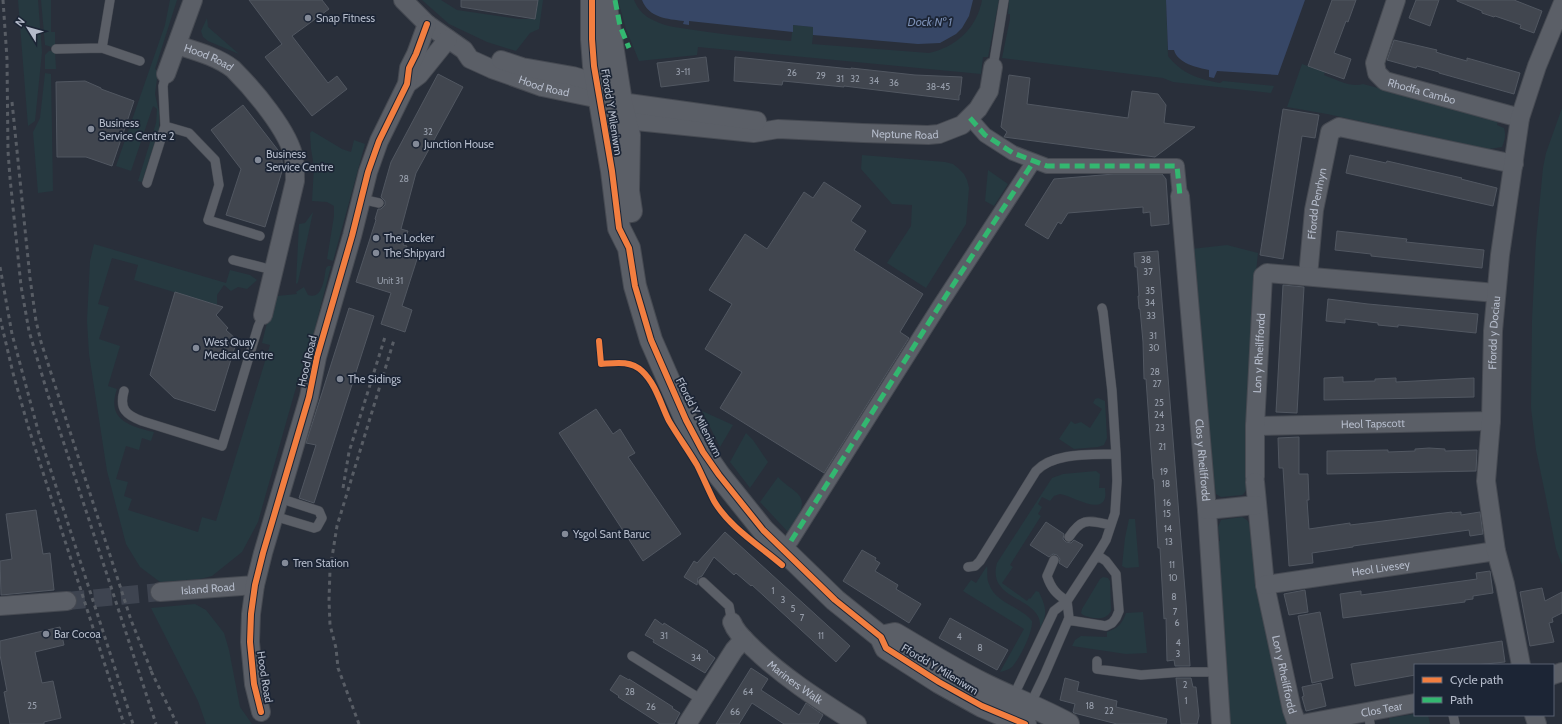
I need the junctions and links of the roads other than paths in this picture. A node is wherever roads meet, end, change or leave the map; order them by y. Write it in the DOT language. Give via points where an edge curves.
graph roads {
  1 [pos="110,0"];
  2 [pos="193,0"];
  3 [pos="403,0"];
  4 [pos="592,0"];
  5 [pos="605,0"];
  6 [pos="1004,0"];
  7 [pos="1396,0"];
  8 [pos="1562,5"];
  9 [pos="427,24"];
  10 [pos="448,39"];
  11 [pos="177,45"];
  12 [pos="102,48"];
  13 [pos="56,49"];
  14 [pos="140,61"];
  15 [pos="993,67"];
  16 [pos="166,74"];
  17 [pos="407,84"];
  18 [pos="598,91"];
  19 [pos="623,111"];
  20 [pos="970,118"];
  21 [pos="1520,118"];
  22 [pos="165,126"];
  23 [pos="1034,161"];
  24 [pos="1514,164"];
  25 [pos="147,183"];
  26 [pos="1180,196"];
  27 [pos="361,199"];
  28 [pos="379,203"];
  29 [pos="260,236"];
  30 [pos="629,248"];
  31 [pos="233,260"];
  32 [pos="273,270"];
  33 [pos="1308,276"];
  34 [pos="1496,293"];
  35 [pos="1102,308"];
  36 [pos="263,315"];
  37 [pos="124,391"];
  38 [pos="1490,421"];
  39 [pos="1255,426"];
  40 [pos="1116,454"];
  41 [pos="279,498"];
  42 [pos="1256,505"];
  43 [pos="1207,510"];
  44 [pos="274,516"];
  45 [pos="1111,525"];
  46 [pos="1069,537"];
  47 [pos="791,541"];
  48 [pos="1496,551"];
  49 [pos="1097,555"];
  50 [pos="1054,560"];
  51 [pos="968,567"];
  52 [pos="703,582"];
  53 [pos="255,585"];
  54 [pos="1265,585"];
  55 [pos="160,592"];
  56 [pos="68,601"];
  57 [pos="1067,601"];
  58 [pos="0,606"];
  59 [pos="1068,620"];
  60 [pos="732,622"];
  61 [pos="744,639"];
  62 [pos="632,656"];
  63 [pos="1097,661"];
  64 [pos="1521,664"];
  65 [pos="1218,672"];
  66 [pos="702,700"];
  67 [pos="1414,703"];
  68 [pos="261,712"];
  69 [pos="1016,716"];
  70 [pos="1369,717"];
  71 [pos="851,722"];
  72 [pos="687,724"];
  73 [pos="1068,724"];
  74 [pos="1221,724"];
  75 [pos="1297,724"];
  76 [pos="1302,724"];
  1 -- 12 [label="lane"];
  2 -- 11 [label="street, Hood Road"];
  3 -- 9 [label="street, Hood Road"];
  4 -- 18 [label="street, Ffordd Y Mileniwm" via="592,40"];
  5 -- 19 [label="street, Ffordd Y Mileniwm"];
  6 -- 15 [label="lane"];
  7 -- 21 [label="street, Rhodfa Cambo" via="1375,63 1377,74 1385,81"];
  8 -- 21 [label="street, Ffordd y Dociau" via="1537,66"];
  9 -- 10 [label="street, Hood Road"];
  9 -- 17 [label="street, Hood Road" via="409,68"];
  10 -- 17 [label="street, Hood Road" via="419,75"];
  10 -- 18 [label="street, Hood Road" via="464,50 470,59 542,87"];
  11 -- 16 [label="street, Hood Road"];
  11 -- 32 [label="street, Hood Road" via="226,63 234,69 278,122 290,144 295,181"];
  12 -- 13 [label="lane"];
  12 -- 14 [label="lane"];
  15 -- 20 [label="street, Neptune Road" via="989,91"];
  16 -- 22 [label="lane" via="163,86"];
  17 -- 27 [label="street, Hood Road" via="379,141"];
  18 -- 19 [label="street, Hood Road"];
  18 -- 30 [label="street, Ffordd Y Mileniwm" via="619,228"];
  19 -- 20 [label="street, Neptune Road" via="757,121 778,129 928,136 962,125"];
  19 -- 30 [label="street, Ffordd Y Mileniwm" via="629,135 628,191 633,229"];
  20 -- 23 [label="street" via="985,135 1013,153"];
  21 -- 24 [label="street, Ffordd y Dociau"];
  22 -- 25 [label="lane"];
  22 -- 29 [label="lane" via="189,133 215,160 219,185 208,220"];
  23 -- 26 [label="street" via="1047,166 1177,166"];
  23 -- 47 [label="street"];
  24 -- 33 [label="street, Ffordd Penrhyn" via="1339,127 1330,132 1314,210"];
  24 -- 34 [label="street, Ffordd y Dociau"];
  26 -- 43 [label="street, Clos y Rheilffordd"];
  27 -- 28 [label="lane"];
  27 -- 41 [label="street, Hood Road" via="317,357 309,397"];
  30 -- 69 [label="street, Ffordd Y Mileniwm" via="635,286 651,340 686,420 719,475 746,509 782,550 844,608 881,637 895,634 984,684"];
  31 -- 32 [label="lane"];
  32 -- 36 [label="street, Hood Road"];
  33 -- 34 [label="street"];
  33 -- 39 [label="street, Lon y Rheilffordd" via="1267,273 1264,276"];
  34 -- 38 [label="street, Ffordd y Dociau"];
  35 -- 40 [label="lane" via="1112,391"];
  36 -- 37 [label="lane" via="222,446 130,416 124,408"];
  38 -- 39 [label="street, Heol Tapscott"];
  38 -- 48 [label="street, Ffordd y Dociau" via="1486,481"];
  39 -- 42 [label="street, Lon y Rheilffordd"];
  40 -- 45 [label="lane" via="1116,501"];
  40 -- 51 [label="lane" via="1064,457 1041,466 977,565"];
  41 -- 44 [label="street, Hood Road"];
  41 -- 44 [label="lane" via="319,510 322,518 314,528"];
  42 -- 43 [label="street"];
  42 -- 54 [label="street, Lon y Rheilffordd"];
  43 -- 65 [label="street, Clos y Rheilffordd"];
  44 -- 53 [label="street, Hood Road"];
  45 -- 46 [label="lane" via="1087,521 1080,523"];
  45 -- 49 [label="lane"];
  48 -- 54 [label="street, Heol Livesey"];
  48 -- 64 [label="street, Ffordd y Dociau" via="1506,584"];
  49 -- 57 [label="lane"];
  49 -- 59 [label="lane" via="1106,561 1116,574 1119,611 1116,618 1106,626"];
  50 -- 57 [label="lane" via="1047,576 1050,587"];
  52 -- 60 [label="lane" via="729,606"];
  53 -- 55 [label="street, Island Road"];
  53 -- 68 [label="street, Hood Road" via="250,642 254,684"];
  54 -- 75 [label="street, Lon y Rheilffordd"];
  56 -- 58 [label="street"];
  57 -- 59 [label="lane"];
  57 -- 69 [label="lane" via="1054,611"];
  59 -- 69 [label="lane" via="1044,676"];
  60 -- 61 [label="street, Mariners Walk"];
  61 -- 66 [label="street"];
  61 -- 71 [label="street, Mariners Walk" via="770,664"];
  62 -- 66 [label="lane"];
  63 -- 65 [label="lane" via="1097,669 1140,675"];
  65 -- 74 [label="street, Clos y Rheilffordd"];
  66 -- 72 [label="street"];
  67 -- 70 [label="street, Clos Tear"];
  69 -- 73 [label="street, Ffordd Y Mileniwm"];
  70 -- 76 [label="street, Clos Tear"];
}
